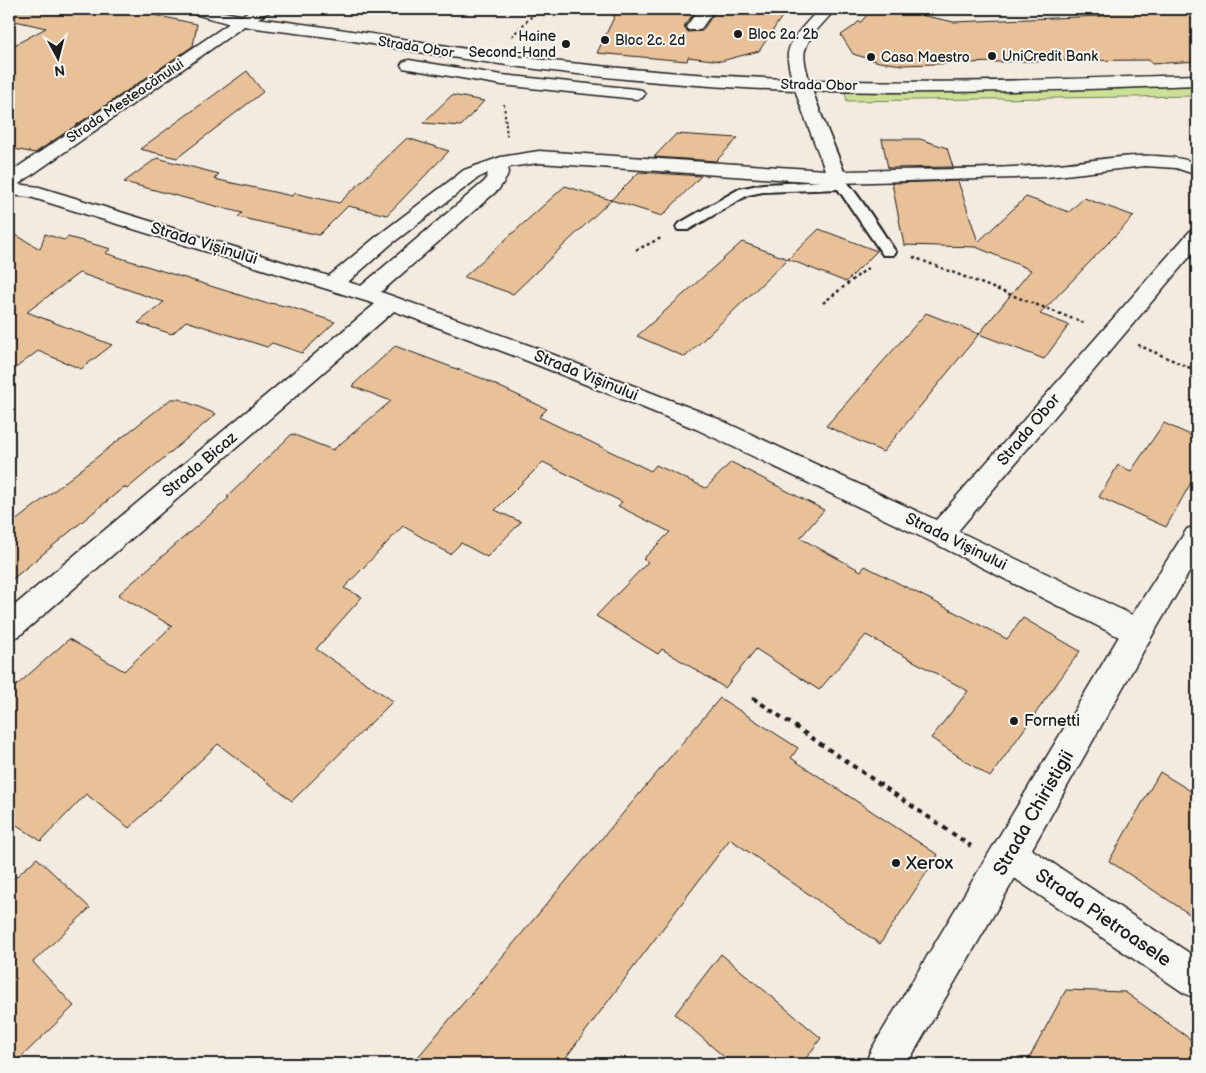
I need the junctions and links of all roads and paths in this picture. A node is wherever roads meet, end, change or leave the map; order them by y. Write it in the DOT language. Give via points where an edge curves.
graph roads {
  1 [pos="194,9"];
  2 [pos="264,9"];
  3 [pos="539,9"];
  4 [pos="707,9"];
  5 [pos="823,9"];
  6 [pos="242,21"];
  7 [pos="694,27"];
  8 [pos="510,38"];
  9 [pos="282,43"];
  10 [pos="392,62"];
  11 [pos="502,80"];
  12 [pos="1197,80"];
  13 [pos="802,85"];
  14 [pos="648,94"];
  15 [pos="792,102"];
  16 [pos="1013,102"];
  17 [pos="819,103"];
  18 [pos="916,103"];
  19 [pos="508,161"];
  20 [pos="1197,169"];
  21 [pos="841,181"];
  22 [pos="9,182"];
  23 [pos="9,189"];
  24 [pos="683,227"];
  25 [pos="1197,235"];
  26 [pos="888,252"];
  27 [pos="333,284"];
  28 [pos="366,294"];
  29 [pos="391,302"];
  30 [pos="823,303"];
  31 [pos="1112,333"];
  32 [pos="1197,371"];
  33 [pos="940,534"];
  34 [pos="1197,536"];
  35 [pos="9,627"];
  36 [pos="1138,632"];
  37 [pos="752,698"];
  38 [pos="1006,861"];
  39 [pos="1197,980"];
  40 [pos="885,1064"];
  1 -- 6 [label="street"];
  2 -- 6 [label="street, Strada Mesteacănului"];
  3 -- 8 [label="path"];
  4 -- 7 [label="street"];
  5 -- 13 [label="street" via="796,54"];
  6 -- 9 [label="street"];
  6 -- 13 [label="street, Strada Obor" via="302,27 518,62 631,74"];
  6 -- 22 [label="street, Strada Mesteacănului"];
  10 -- 11 [label="street, Strada Obor"];
  11 -- 14 [label="street, Strada Obor"];
  11 -- 19 [label="path"];
  12 -- 13 [label="street, Strada Obor"];
  13 -- 17 [label="street"];
  15 -- 17 [label="street, Strada Obor"];
  16 -- 18 [label="street"];
  17 -- 21 [label="street, Strada Obor"];
  19 -- 21 [label="street" via="539,157"];
  19 -- 27 [label="street" via="471,174 383,240"];
  19 -- 28 [label="street" via="492,185"];
  20 -- 21 [label="street" via="1178,163 1145,160 1047,171"];
  21 -- 24 [label="lane" via="744,192"];
  21 -- 26 [label="lane"];
  23 -- 27 [label="street, Strada Vișinului" via="32,192"];
  25 -- 31 [label="street, Strada Obor"];
  26 -- 30 [label="path"];
  26 -- 31 [label="path" via="918,258"];
  27 -- 28 [label="street, Strada Vișinului"];
  28 -- 29 [label="street, Strada Vișinului"];
  29 -- 33 [label="street, Strada Vișinului" via="705,424"];
  29 -- 35 [label="street, Strada Bicaz"];
  31 -- 32 [label="path"];
  31 -- 33 [label="street, Strada Obor"];
  33 -- 36 [label="street, Strada Vișinului"];
  34 -- 36 [label="street, Strada Chiristigii"];
  36 -- 38 [label="street, Strada Chiristigii"];
  37 -- 38 [label="path"];
  38 -- 39 [label="street, Strada Pietroasele"];
  38 -- 40 [label="street, Strada Chiristigii"];
}
